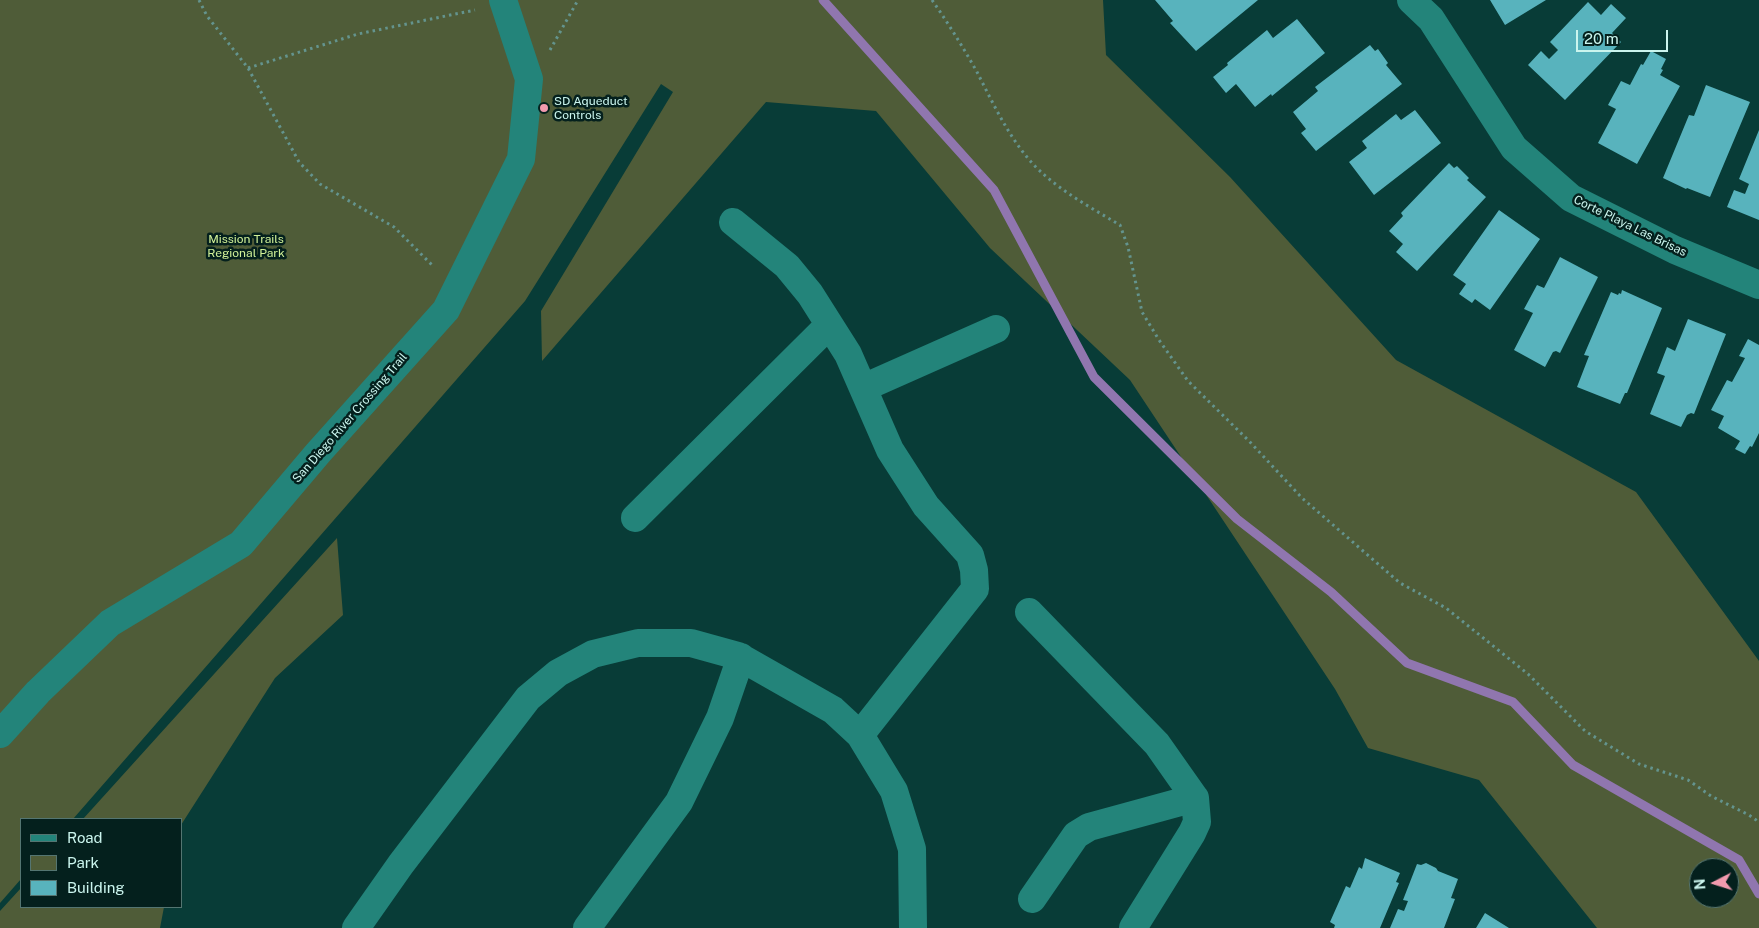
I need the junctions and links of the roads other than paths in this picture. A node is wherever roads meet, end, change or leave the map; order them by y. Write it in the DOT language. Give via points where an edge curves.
graph roads {
  1 [pos="1410,0"];
  2 [pos="504,2"];
  3 [pos="733,222"];
  4 [pos="1759,286"];
  5 [pos="829,325"];
  6 [pos="996,329"];
  7 [pos="863,388"];
  8 [pos="635,518"];
  9 [pos="1029,612"];
  10 [pos="741,658"];
  11 [pos="0,734"];
  12 [pos="860,735"];
  13 [pos="1196,798"];
  14 [pos="1032,899"];
  15 [pos="908,926"];
  16 [pos="356,928"];
  17 [pos="587,928"];
  18 [pos="1133,928"];
  1 -- 4 [label="street, Corte Playa Las Brisas" via="1431,19 1514,148 1571,198 1675,250"];
  2 -- 11 [label="street, San Diego River Crossing Trail" via="530,79 521,159 446,310 318,453 242,544 110,623 38,692"];
  3 -- 5 [label="street" via="787,266"];
  5 -- 7 [label="street" via="848,354"];
  5 -- 8 [label="street"];
  6 -- 7 [label="street"];
  7 -- 12 [label="street" via="890,450 926,506 970,555 975,589"];
  9 -- 13 [label="street" via="1157,744"];
  10 -- 12 [label="street" via="834,710"];
  10 -- 16 [label="street" via="691,643 638,643 593,654 558,673 528,698"];
  10 -- 17 [label="street" via="720,718 679,802"];
  12 -- 15 [label="street" via="894,791 912,849"];
  13 -- 14 [label="street" via="1089,828 1076,835"];
  13 -- 18 [label="street" via="1196,822 1192,833"];
}
